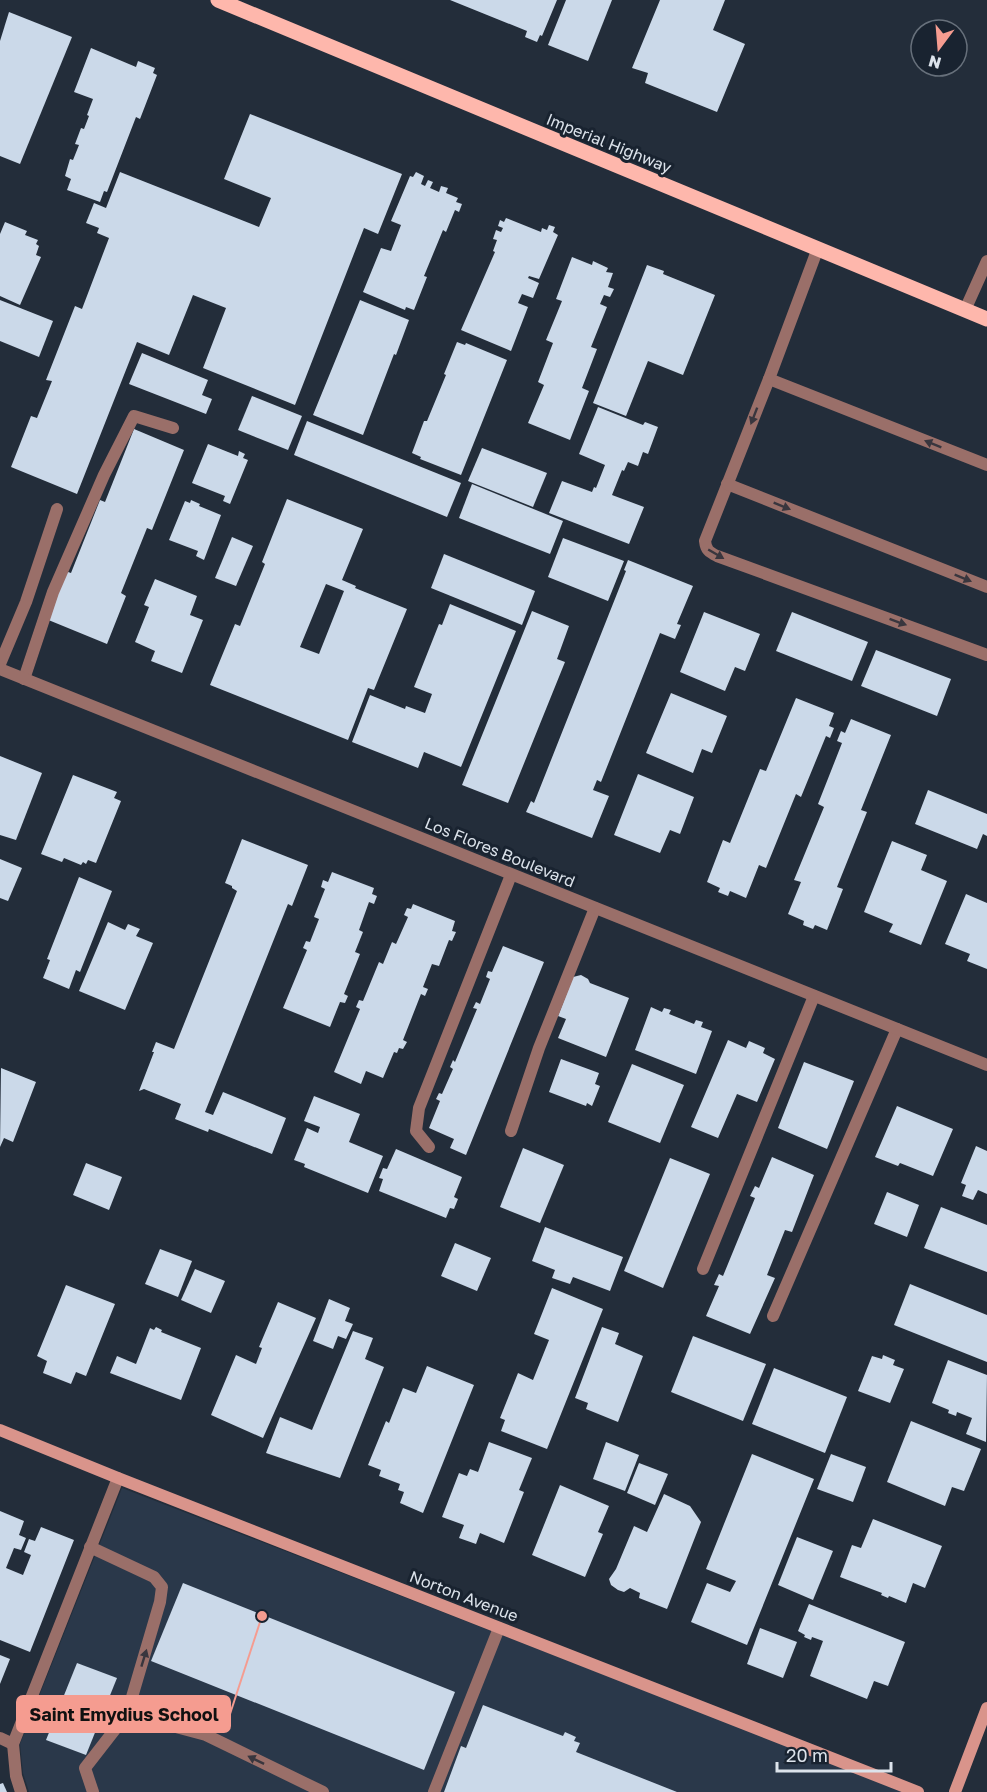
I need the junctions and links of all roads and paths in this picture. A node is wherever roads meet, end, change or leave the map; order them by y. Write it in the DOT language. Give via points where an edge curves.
graph roads {
  1 [pos="218,0"];
  2 [pos="818,248"];
  3 [pos="987,261"];
  4 [pos="965,310"];
  5 [pos="987,319"];
  6 [pos="769,379"];
  7 [pos="173,428"];
  8 [pos="987,465"];
  9 [pos="727,484"];
  10 [pos="57,509"];
  11 [pos="987,587"];
  12 [pos="987,655"];
  13 [pos="1,671"];
  14 [pos="24,679"];
  15 [pos="511,875"];
  16 [pos="595,908"];
  17 [pos="814,996"];
  18 [pos="897,1029"];
  19 [pos="987,1065"];
  20 [pos="511,1131"];
  21 [pos="429,1147"];
  22 [pos="703,1269"];
  23 [pos="773,1316"];
  24 [pos="0,1430"];
  25 [pos="118,1478"];
  26 [pos="90,1547"];
  27 [pos="499,1628"];
  28 [pos="987,1708"];
  29 [pos="127,1714"];
  30 [pos="0,1738"];
  31 [pos="13,1744"];
  32 [pos="307,1788"];
  33 [pos="21,1792"];
  34 [pos="93,1792"];
  35 [pos="323,1792"];
  36 [pos="434,1792"];
  37 [pos="918,1792"];
  38 [pos="955,1792"];
  1 -- 2 [label="main road, Imperial Highway"];
  2 -- 4 [label="main road, Imperial Highway"];
  2 -- 6 [label="street"];
  3 -- 4 [label="street"];
  4 -- 5 [label="main road, Imperial Highway"];
  8 -- 6 [label="street, one-way"];
  6 -- 9 [label="street, one-way"];
  7 -- 14 [label="street" via="134,416 53,592"];
  9 -- 11 [label="street, one-way"];
  9 -- 12 [label="street, one-way" via="705,541 710,553"];
  10 -- 13 [label="street"];
  13 -- 14 [label="street, Los Flores Boulevard"];
  14 -- 15 [label="street, Los Flores Boulevard"];
  15 -- 16 [label="street, Los Flores Boulevard"];
  15 -- 21 [label="street" via="419,1108 416,1131"];
  16 -- 17 [label="street, Los Flores Boulevard"];
  16 -- 20 [label="street" via="539,1048"];
  17 -- 18 [label="street, Los Flores Boulevard"];
  17 -- 22 [label="street"];
  18 -- 19 [label="street, Los Flores Boulevard"];
  18 -- 23 [label="street"];
  24 -- 25 [label="street, Norton Avenue"];
  25 -- 26 [label="street"];
  25 -- 27 [label="street, Norton Avenue"];
  29 -- 26 [label="street, one-way" via="162,1587 154,1577"];
  26 -- 31 [label="street"];
  27 -- 36 [label="street"];
  27 -- 37 [label="street, Norton Avenue"];
  28 -- 38 [label="street"];
  32 -- 29 [label="street, one-way" via="206,1735"];
  29 -- 34 [label="street" via="85,1768"];
  30 -- 31 [label="street"];
  31 -- 33 [label="street"];
  32 -- 35 [label="street"];
}
